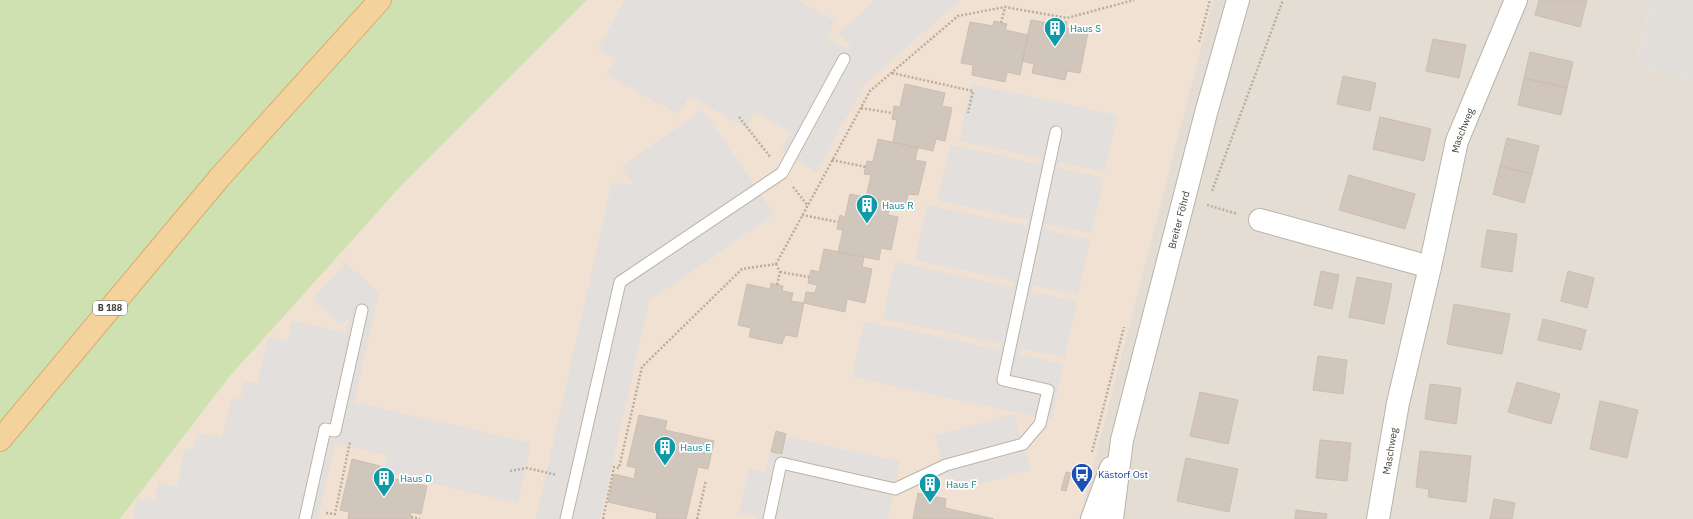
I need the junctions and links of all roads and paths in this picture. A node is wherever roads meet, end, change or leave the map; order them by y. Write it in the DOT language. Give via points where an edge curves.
graph roads {
  1 [pos="380,0"];
  2 [pos="1134,0"];
  3 [pos="1238,0"];
  4 [pos="1283,0"];
  5 [pos="1516,0"];
  6 [pos="1005,7"];
  7 [pos="1062,17"];
  8 [pos="1061,21"];
  9 [pos="1001,23"];
  10 [pos="844,59"];
  11 [pos="892,73"];
  12 [pos="861,108"];
  13 [pos="892,113"];
  14 [pos="968,113"];
  15 [pos="1056,132"];
  16 [pos="832,160"];
  17 [pos="866,167"];
  18 [pos="1207,205"];
  19 [pos="1205,213"];
  20 [pos="802,215"];
  21 [pos="1260,220"];
  22 [pos="838,222"];
  23 [pos="776,264"];
  24 [pos="1430,267"];
  25 [pos="780,272"];
  26 [pos="809,277"];
  27 [pos="777,285"];
  28 [pos="362,310"];
  29 [pos="352,435"];
  30 [pos="0,440"];
  31 [pos="1122,440"];
  32 [pos="510,471"];
  33 [pos="575,479"];
  34 [pos="706,480"];
  35 [pos="411,517"];
  36 [pos="305,519"];
  37 [pos="324,519"];
  38 [pos="420,519"];
  39 [pos="566,519"];
  40 [pos="603,519"];
  41 [pos="697,519"];
  42 [pos="769,519"];
  43 [pos="1092,519"];
  44 [pos="1112,519"];
  45 [pos="1378,519"];
  1 -- 30 [label="main road, B 188" via="220,177"];
  2 -- 7 [label="path" via="1067,18"];
  3 -- 31 [label="street, Breiter Föhrd" via="1206,113"];
  4 -- 18 [label="path"];
  5 -- 24 [label="street, Maschweg" via="1457,141"];
  6 -- 7 [label="path"];
  6 -- 9 [label="path"];
  6 -- 11 [label="path" via="958,16"];
  7 -- 8 [label="path"];
  10 -- 33 [label="lane" via="782,173 620,282"];
  11 -- 12 [label="path" via="870,91"];
  11 -- 14 [label="path" via="973,91"];
  12 -- 13 [label="path"];
  12 -- 16 [label="path"];
  15 -- 42 [label="lane" via="1003,380 1048,390 1040,424 1023,444 946,465 894,488 781,463"];
  16 -- 17 [label="path"];
  16 -- 20 [label="path"];
  18 -- 19 [label="path"];
  18 -- 21 [label="path"];
  20 -- 22 [label="path"];
  20 -- 23 [label="path"];
  21 -- 24 [label="street"];
  23 -- 25 [label="path"];
  23 -- 40 [label="path" via="742,269 642,367 619,468 614,468"];
  24 -- 45 [label="street, Maschweg" via="1398,403"];
  25 -- 26 [label="path"];
  25 -- 27 [label="path"];
  28 -- 36 [label="lane" via="335,431 325,429"];
  29 -- 37 [label="path" via="335,514 326,512"];
  31 -- 43 [label="street, Breiter Föhrd"];
  31 -- 44 [label="street, Breiter Föhrd"];
  32 -- 33 [label="path" via="527,468"];
  33 -- 39 [label="lane"];
  34 -- 41 [label="path"];
  35 -- 38 [label="path"];
}
